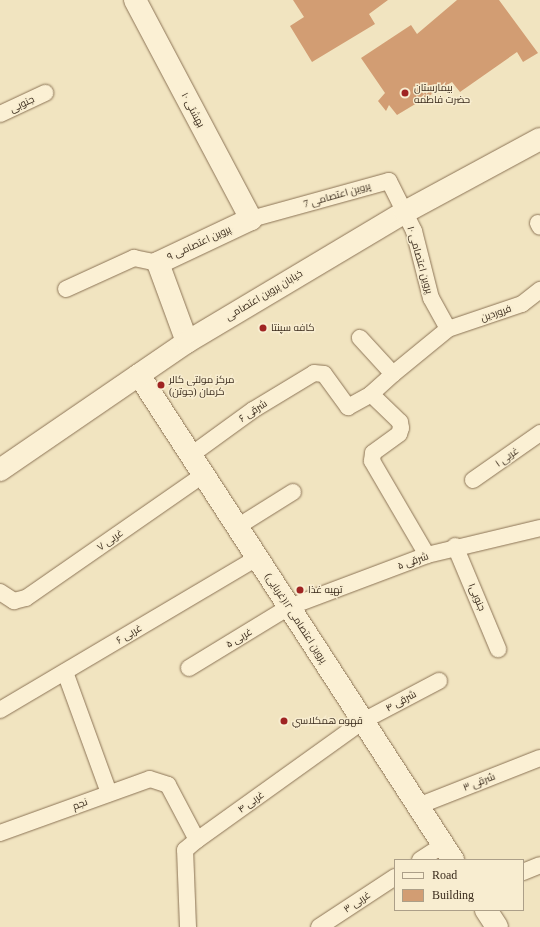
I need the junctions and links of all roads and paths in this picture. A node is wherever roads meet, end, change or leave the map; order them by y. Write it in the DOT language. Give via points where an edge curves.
graph roads {
  1 [pos="134,0"];
  2 [pos="44,93"];
  3 [pos="0,114"];
  4 [pos="540,139"];
  5 [pos="405,212"];
  6 [pos="252,219"];
  7 [pos="158,263"];
  8 [pos="66,289"];
  9 [pos="540,290"];
  10 [pos="448,329"];
  11 [pos="360,338"];
  12 [pos="187,342"];
  13 [pos="393,374"];
  14 [pos="139,375"];
  15 [pos="371,394"];
  16 [pos="540,433"];
  17 [pos="190,455"];
  18 [pos="0,470"];
  19 [pos="203,475"];
  20 [pos="473,480"];
  21 [pos="293,492"];
  22 [pos="237,527"];
  23 [pos="539,530"];
  24 [pos="455,546"];
  25 [pos="427,555"];
  26 [pos="257,558"];
  27 [pos="0,592"];
  28 [pos="289,607"];
  29 [pos="498,649"];
  30 [pos="189,668"];
  31 [pos="65,672"];
  32 [pos="439,681"];
  33 [pos="0,710"];
  34 [pos="363,721"];
  35 [pos="540,758"];
  36 [pos="109,794"];
  37 [pos="418,806"];
  38 [pos="0,833"];
  39 [pos="198,840"];
  40 [pos="448,852"];
  41 [pos="424,859"];
  42 [pos="540,865"];
  43 [pos="524,872"];
  44 [pos="394,878"];
  45 [pos="487,911"];
  46 [pos="188,927"];
  47 [pos="319,927"];
  48 [pos="497,927"];
  1 -- 6 [label="street, بهشتی ۱۰"];
  2 -- 3 [label="street, جنوبی"];
  4 -- 5 [label="street, خیابان پروین اعتصامی"];
  5 -- 6 [label="street, پروین اعتصامی 7" via="389,181"];
  5 -- 10 [label="street, پروین اعتصامی ۱۰" via="414,231 432,298"];
  5 -- 12 [label="street, خیابان پروین اعتصامی"];
  6 -- 7 [label="street, پروین اعتصامی ۹"];
  7 -- 8 [label="street" via="134,258"];
  7 -- 12 [label="street, پروین اعتصامی ۹"];
  9 -- 10 [label="street, فروردین" via="522,304"];
  10 -- 13 [label="street"];
  11 -- 13 [label="street"];
  12 -- 14 [label="street, خیابان پروین اعتصامی"];
  13 -- 15 [label="street"];
  14 -- 17 [label="street, پروین اعتصامی ۱۲(غربایی)"];
  14 -- 18 [label="street, خیابان پروین اعتصامی"];
  15 -- 17 [label="street, شرقی ۶" via="348,407 320,372 253,410"];
  15 -- 25 [label="street" via="400,422 401,428 399,434 373,453 372,461"];
  16 -- 20 [label="street, غربی ۱"];
  17 -- 19 [label="street, پروین اعتصامی ۱۲(غربایی)"];
  19 -- 22 [label="street, پروین اعتصامی ۱۲(غربایی)"];
  19 -- 27 [label="street, غربی ۷" via="26,598 14,601"];
  21 -- 22 [label="street"];
  22 -- 26 [label="street, پروین اعتصامی ۱۲(غربایی)"];
  23 -- 24 [label="street, شرقی ۵"];
  24 -- 25 [label="street, شرقی ۵"];
  24 -- 29 [label="street, جنوبی۱"];
  25 -- 28 [label="street, شرقی ۵"];
  26 -- 28 [label="street, پروین اعتصامی ۱۲(غربایی)"];
  26 -- 31 [label="street, غربی ۶"];
  28 -- 30 [label="street, غربی ۵"];
  28 -- 34 [label="street, پروین اعتصامی ۱۲(غربایی)"];
  31 -- 33 [label="street, غربی ۶"];
  31 -- 36 [label="street"];
  32 -- 34 [label="street, شرقی ۴"];
  34 -- 37 [label="street, پروین اعتصامی ۱۲(غربایی)"];
  34 -- 39 [label="street, غربی ۴"];
  35 -- 37 [label="street, شرقی ۳"];
  36 -- 38 [label="street, نجم"];
  36 -- 39 [label="street, نجم" via="150,779 160,780 168,785"];
  37 -- 40 [label="street, پروین اعتصامی ۱۲(غربایی)"];
  39 -- 46 [label="street, غربی ۴" via="185,850"];
  40 -- 41 [label="street"];
  42 -- 43 [label="street"];
  44 -- 47 [label="street, غربی ۳"];
  45 -- 48 [label="street"];
}
